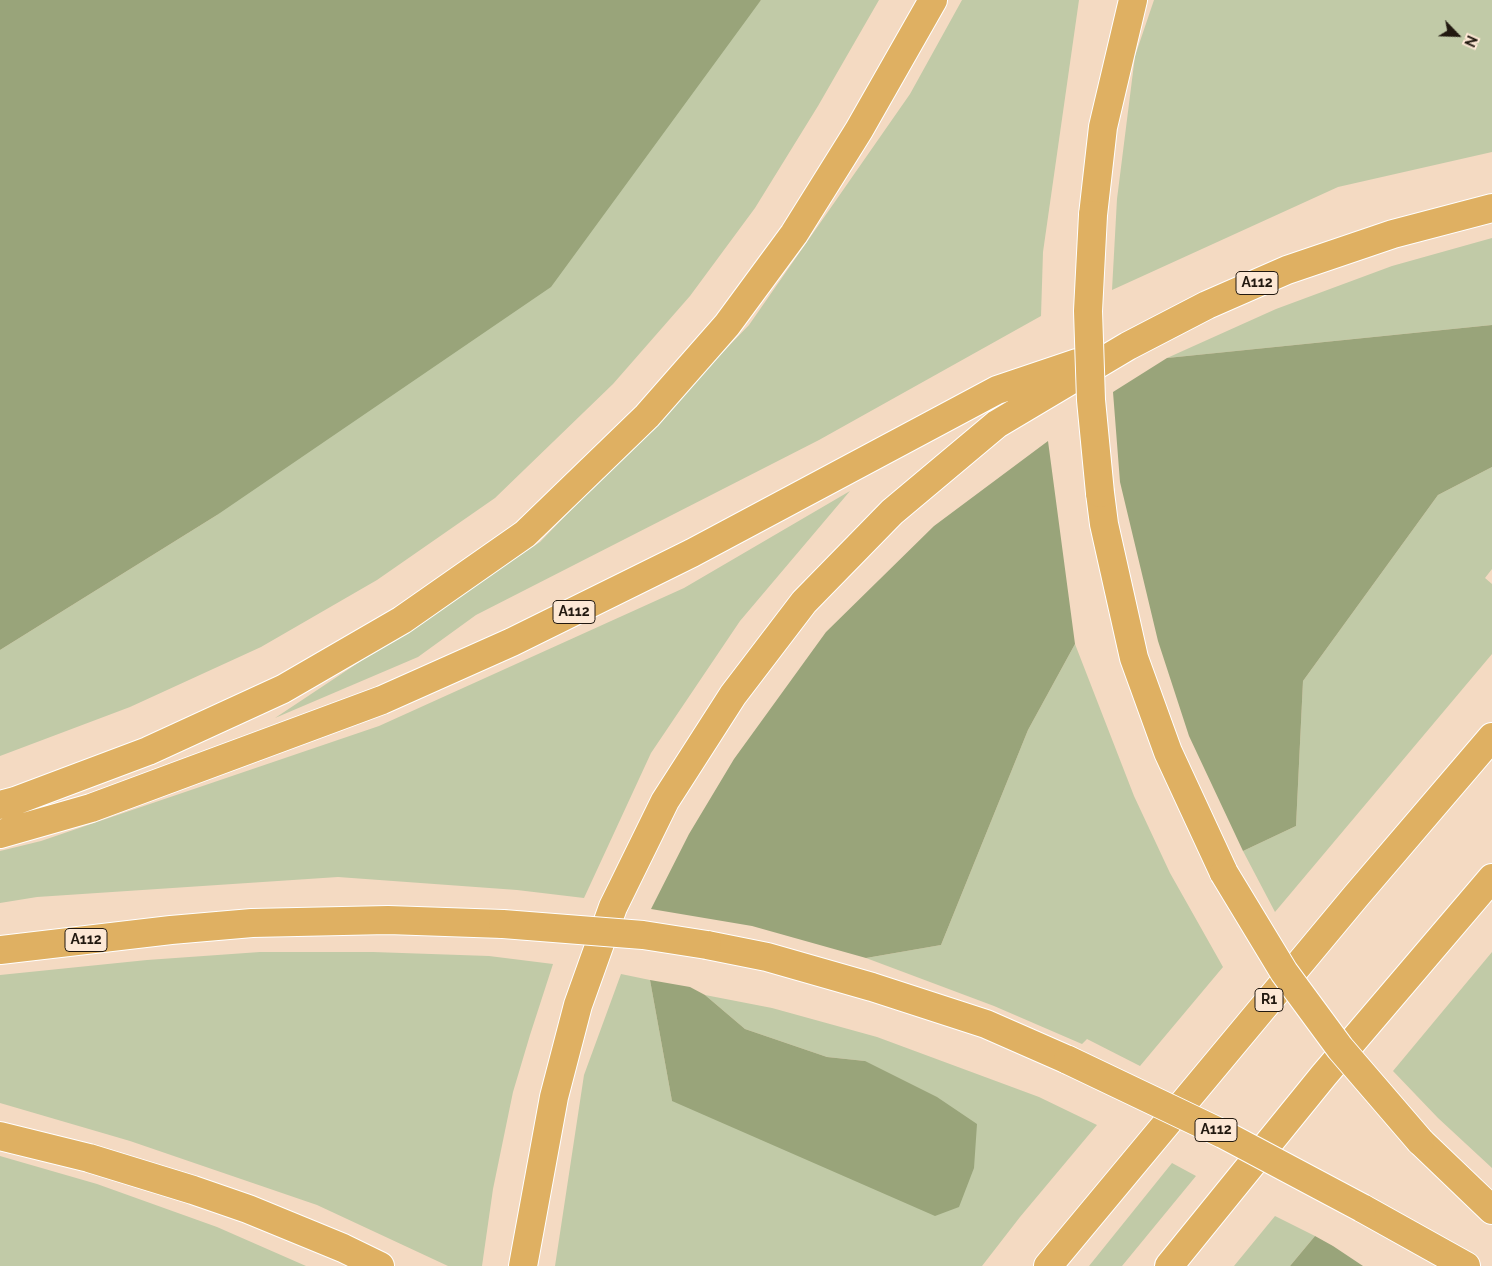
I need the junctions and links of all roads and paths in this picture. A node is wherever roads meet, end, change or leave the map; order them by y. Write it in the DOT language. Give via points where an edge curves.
graph roads {
  1 [pos="933,0"];
  2 [pos="1133,0"];
  3 [pos="1492,208"];
  4 [pos="1128,346"];
  5 [pos="1492,737"];
  6 [pos="0,805"];
  7 [pos="0,834"];
  8 [pos="1492,878"];
  9 [pos="0,950"];
  10 [pos="0,1136"];
  11 [pos="1492,1210"];
  12 [pos="380,1266"];
  13 [pos="523,1266"];
  14 [pos="1048,1266"];
  15 [pos="1169,1266"];
  16 [pos="1466,1266"];
  1 -- 6 [label="highway" via="859,130 794,234 727,325 647,416 525,534 402,620 283,689 148,751"];
  2 -- 11 [label="highway, bridge" via="1103,127 1092,216 1089,320 1091,400 1104,524 1134,658 1168,752 1224,873 1284,972 1340,1048 1420,1141"];
  3 -- 4 [label="highway, A112" via="1393,234 1287,270 1207,304"];
  4 -- 7 [label="highway, A112" via="997,390 692,554 512,642 382,700 91,808"];
  4 -- 13 [label="highway" via="997,424 892,512 804,602 733,695 665,801 613,907 578,1004 561,1069"];
  5 -- 14 [label="highway, R1"];
  8 -- 15 [label="highway" via="1324,1075"];
  9 -- 16 [label="highway, A112, bridge" via="252,922 388,920 503,924 643,935 767,957 986,1024 1068,1060 1223,1134"];
  10 -- 12 [label="highway" via="89,1158 193,1190 248,1209"];
}
